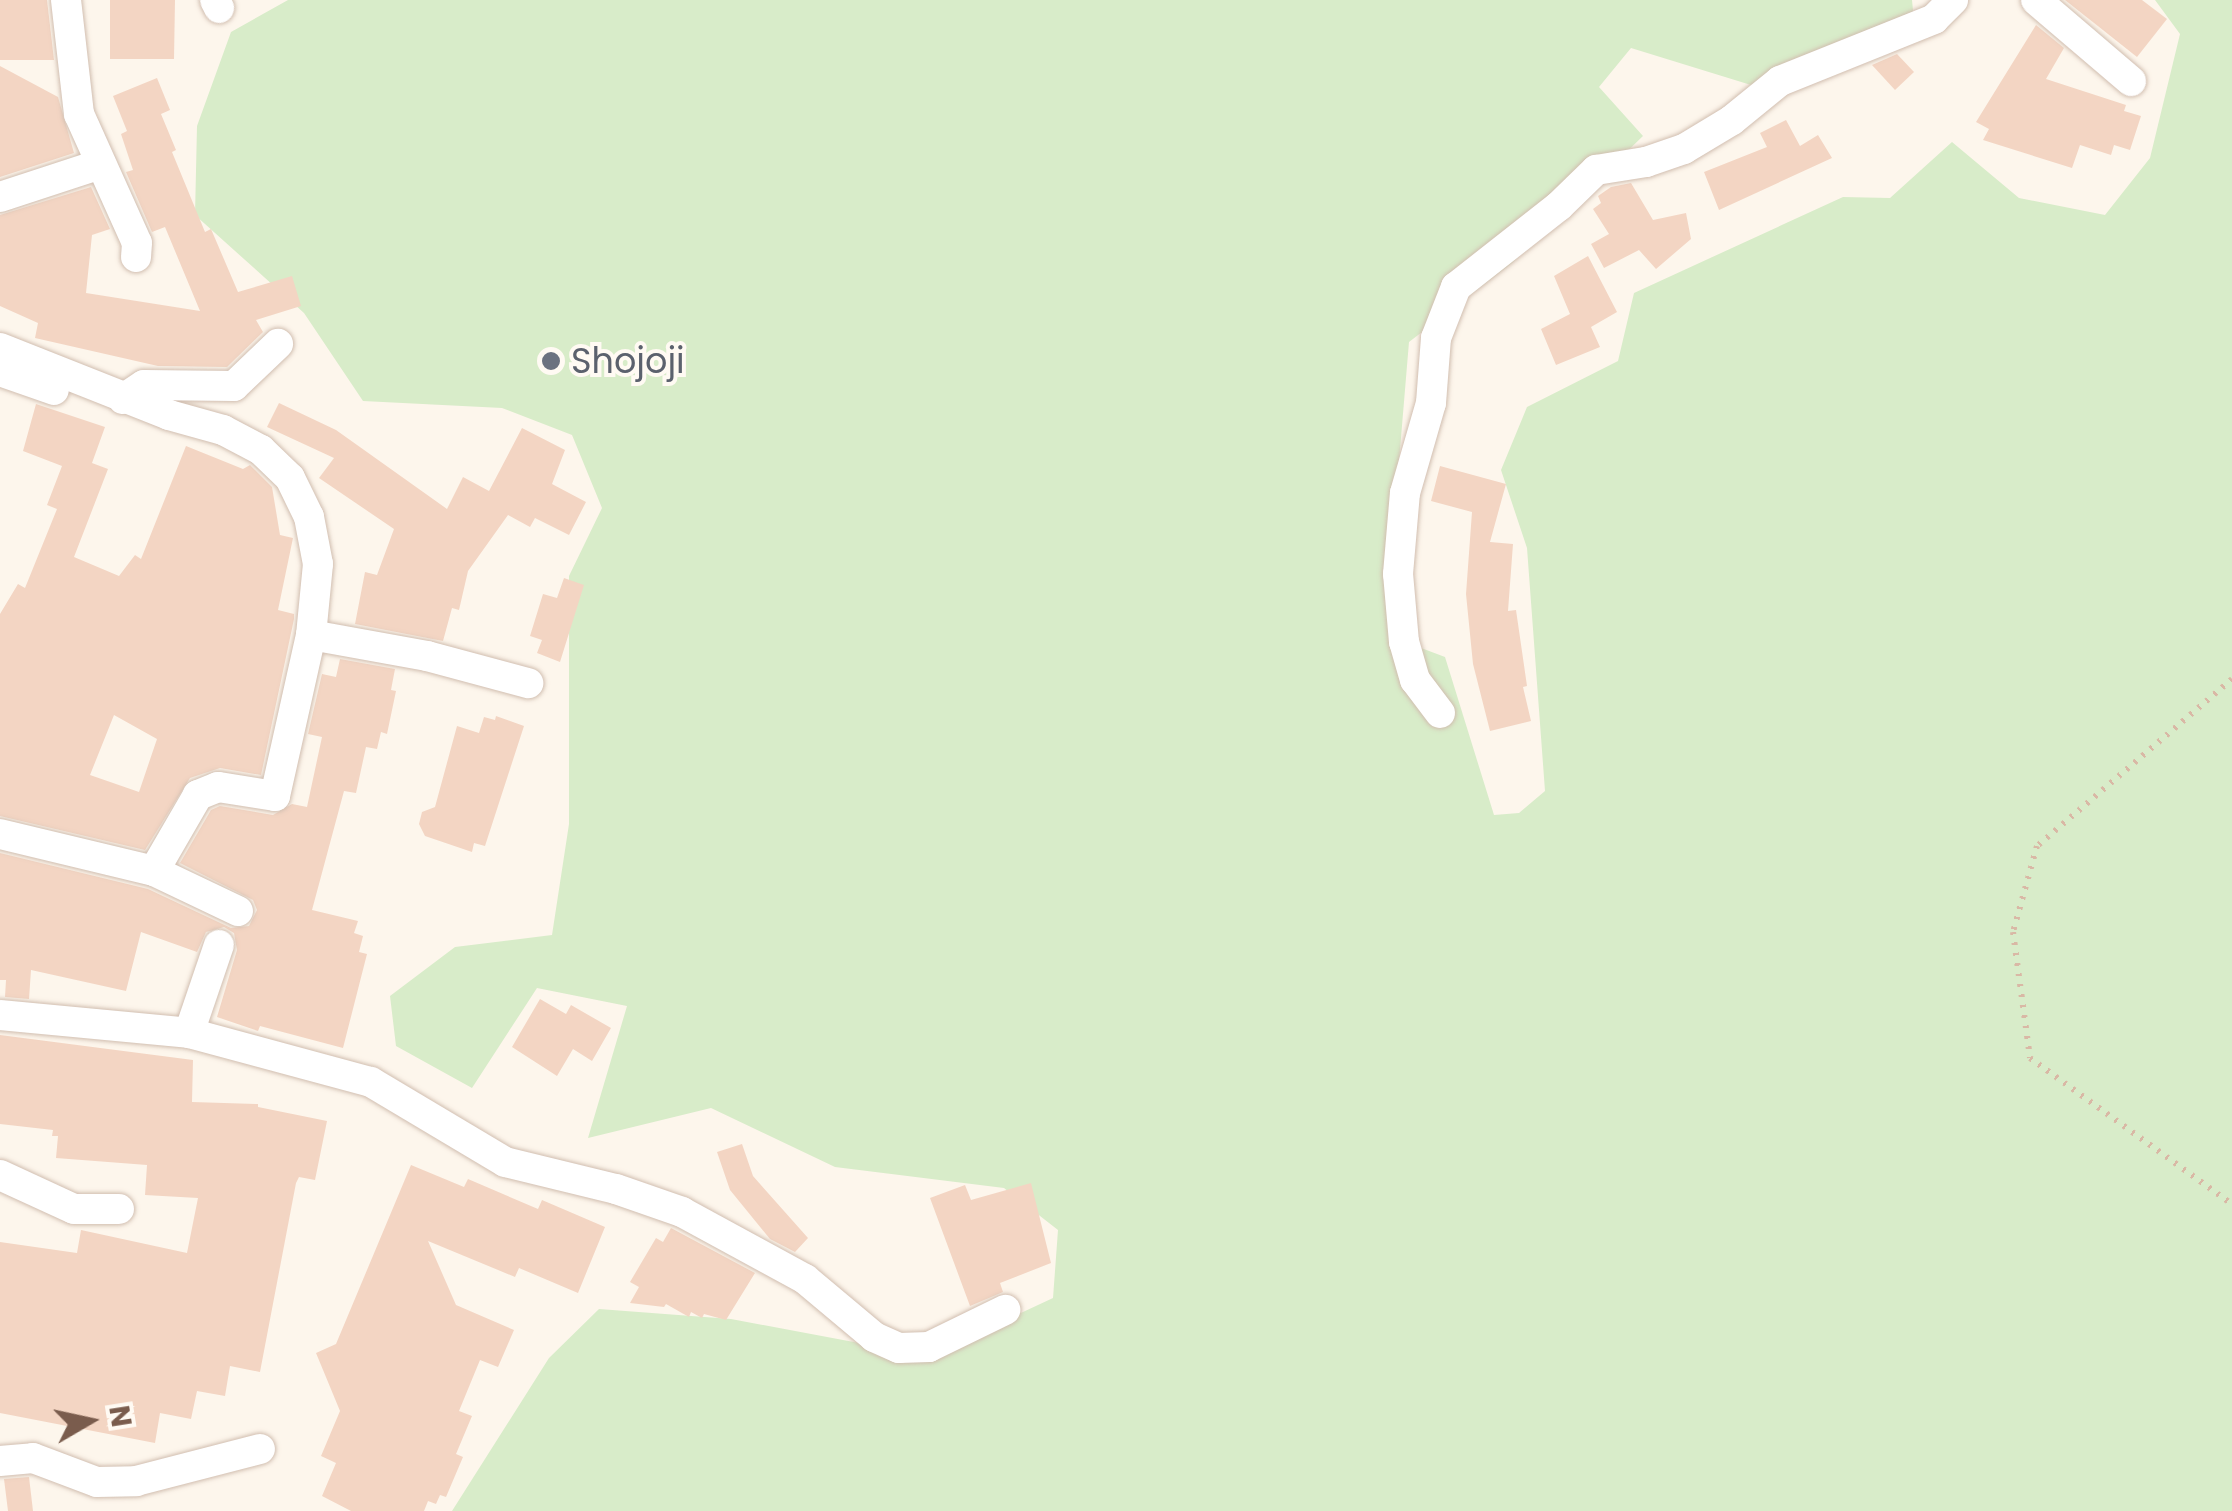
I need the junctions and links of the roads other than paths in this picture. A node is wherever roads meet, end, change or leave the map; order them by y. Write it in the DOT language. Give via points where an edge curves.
graph roads {
  1 [pos="66,0"];
  2 [pos="1953,0"];
  3 [pos="2036,0"];
  4 [pos="2131,81"];
  5 [pos="101,164"];
  6 [pos="0,197"];
  7 [pos="136,258"];
  8 [pos="278,344"];
  9 [pos="0,348"];
  10 [pos="0,371"];
  11 [pos="128,396"];
  12 [pos="311,635"];
  13 [pos="528,683"];
  14 [pos="1440,713"];
  15 [pos="0,834"];
  16 [pos="154,872"];
  17 [pos="238,910"];
  18 [pos="219,945"];
  19 [pos="0,1015"];
  20 [pos="189,1033"];
  21 [pos="0,1175"];
  22 [pos="119,1208"];
  23 [pos="1005,1310"];
  24 [pos="260,1449"];
  25 [pos="0,1461"];
  1 -- 5 [label="street" via="78,114"];
  2 -- 14 [label="street" via="1934,19 1780,81 1684,148 1596,170 1456,288 1436,338 1431,403 1405,493 1398,574 1415,680"];
  3 -- 4 [label="street"];
  5 -- 6 [label="street"];
  5 -- 7 [label="street" via="137,243"];
  8 -- 11 [label="street" via="234,386 144,384"];
  9 -- 11 [label="street"];
  10 -- 11 [label="street" via="109,410"];
  11 -- 12 [label="street" via="223,430 261,450 290,478 309,517 318,564"];
  12 -- 13 [label="street"];
  12 -- 16 [label="street" via="275,796 218,787 198,795"];
  15 -- 16 [label="street"];
  16 -- 17 [label="street"];
  18 -- 20 [label="street"];
  19 -- 20 [label="street"];
  20 -- 23 [label="street" via="372,1082 505,1162 682,1212 806,1280 874,1338 899,1348 928,1347"];
  21 -- 22 [label="street" via="74,1209"];
  24 -- 25 [label="street" via="136,1480 97,1482 34,1458"];
}
